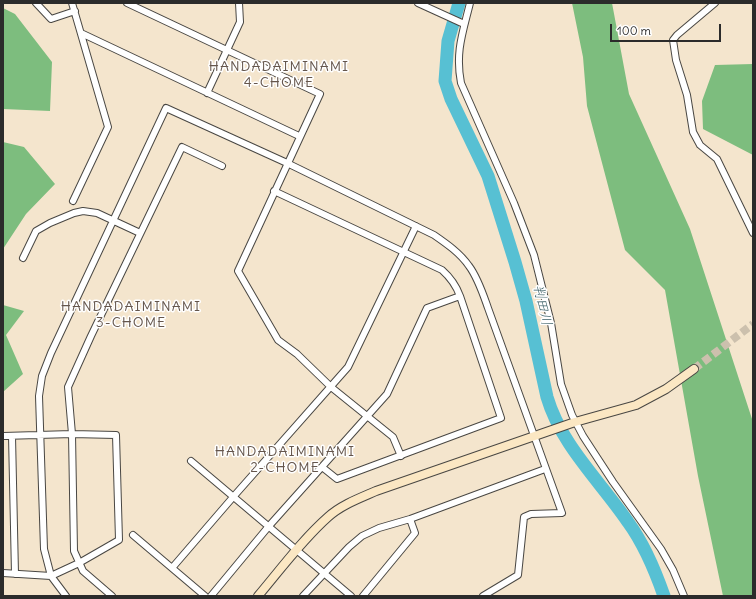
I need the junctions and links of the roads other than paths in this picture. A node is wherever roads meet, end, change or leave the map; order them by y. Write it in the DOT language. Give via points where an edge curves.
graph roads {
  1 [pos="36,3"];
  2 [pos="72,3"];
  3 [pos="127,3"];
  4 [pos="239,3"];
  5 [pos="418,3"];
  6 [pos="470,3"];
  7 [pos="715,3"];
  8 [pos="75,11"];
  9 [pos="462,23"];
  10 [pos="82,33"];
  11 [pos="227,50"];
  12 [pos="207,93"];
  13 [pos="299,136"];
  14 [pos="287,163"];
  15 [pos="222,166"];
  16 [pos="274,191"];
  17 [pos="73,201"];
  18 [pos="114,221"];
  19 [pos="416,226"];
  20 [pos="140,233"];
  21 [pos="753,233"];
  22 [pos="403,252"];
  23 [pos="23,258"];
  24 [pos="460,296"];
  25 [pos="694,369"];
  26 [pos="331,386"];
  27 [pos="368,416"];
  28 [pos="572,423"];
  29 [pos="72,434"];
  30 [pos="3,436"];
  31 [pos="12,436"];
  32 [pos="40,436"];
  33 [pos="534,436"];
  34 [pos="400,456"];
  35 [pos="191,461"];
  36 [pos="322,467"];
  37 [pos="545,469"];
  38 [pos="234,496"];
  39 [pos="410,519"];
  40 [pos="269,526"];
  41 [pos="133,535"];
  42 [pos="297,550"];
  43 [pos="79,563"];
  44 [pos="172,568"];
  45 [pos="3,573"];
  46 [pos="324,573"];
  47 [pos="15,574"];
  48 [pos="51,576"];
  49 [pos="66,596"];
  50 [pos="112,596"];
  51 [pos="205,596"];
  52 [pos="211,596"];
  53 [pos="258,596"];
  54 [pos="303,596"];
  55 [pos="351,596"];
  56 [pos="363,596"];
  57 [pos="483,596"];
  58 [pos="684,596"];
  1 -- 8 [label="street" via="51,19"];
  2 -- 8 [label="street"];
  3 -- 11 [label="street"];
  4 -- 11 [label="street" via="240,22"];
  5 -- 9 [label="street"];
  6 -- 9 [label="street"];
  7 -- 21 [label="street" via="673,40 676,60 687,95 693,132 700,144 717,159"];
  8 -- 10 [label="street"];
  9 -- 28 [label="street" via="458,70 461,83 534,255 551,323 561,384"];
  10 -- 12 [label="street"];
  10 -- 17 [label="street" via="108,127"];
  11 -- 12 [label="street"];
  11 -- 13 [label="street" via="320,94"];
  12 -- 13 [label="street"];
  13 -- 14 [label="street"];
  14 -- 16 [label="street"];
  14 -- 18 [label="street" via="166,108"];
  14 -- 19 [label="street"];
  15 -- 20 [label="street" via="182,147"];
  16 -- 22 [label="street"];
  16 -- 26 [label="street" via="238,270 278,340"];
  18 -- 20 [label="street"];
  18 -- 23 [label="street" via="98,213 83,211 50,222 36,231"];
  18 -- 32 [label="street" via="42,376 39,396"];
  19 -- 22 [label="street"];
  19 -- 33 [label="street" via="453,248 469,266 480,287"];
  20 -- 29 [label="street" via="68,387"];
  22 -- 24 [label="street" via="442,270 456,286"];
  22 -- 26 [label="street" via="348,367"];
  24 -- 27 [label="street" via="427,308 387,394"];
  24 -- 34 [label="street" via="501,418"];
  25 -- 28 [label="street" via="666,389 636,405"];
  26 -- 27 [label="street"];
  26 -- 38 [label="street"];
  27 -- 34 [label="street" via="393,437"];
  27 -- 36 [label="street"];
  28 -- 33 [label="street"];
  28 -- 58 [label="street" via="660,549 673,570"];
  29 -- 32 [label="street"];
  29 -- 43 [label="street" via="74,551"];
  29 -- 43 [label="street" via="116,434 119,540"];
  30 -- 31 [label="street"];
  31 -- 32 [label="street"];
  31 -- 47 [label="street"];
  32 -- 48 [label="street" via="44,549"];
  33 -- 37 [label="street"];
  33 -- 42 [label="street" via="376,491 350,503 328,517"];
  34 -- 36 [label="street" via="337,479"];
  35 -- 38 [label="street"];
  36 -- 40 [label="street"];
  37 -- 39 [label="street"];
  37 -- 57 [label="street" via="562,513 531,514 524,517 518,575"];
  38 -- 40 [label="street"];
  38 -- 44 [label="street"];
  39 -- 46 [label="street" via="362,536"];
  39 -- 56 [label="street" via="415,534"];
  40 -- 42 [label="street"];
  40 -- 52 [label="street"];
  41 -- 44 [label="street"];
  42 -- 46 [label="street"];
  42 -- 53 [label="street"];
  43 -- 48 [label="street"];
  43 -- 50 [label="street" via="83,571"];
  44 -- 51 [label="street"];
  45 -- 47 [label="street"];
  46 -- 54 [label="street"];
  46 -- 55 [label="street"];
  47 -- 48 [label="street"];
  48 -- 49 [label="street"];
}
